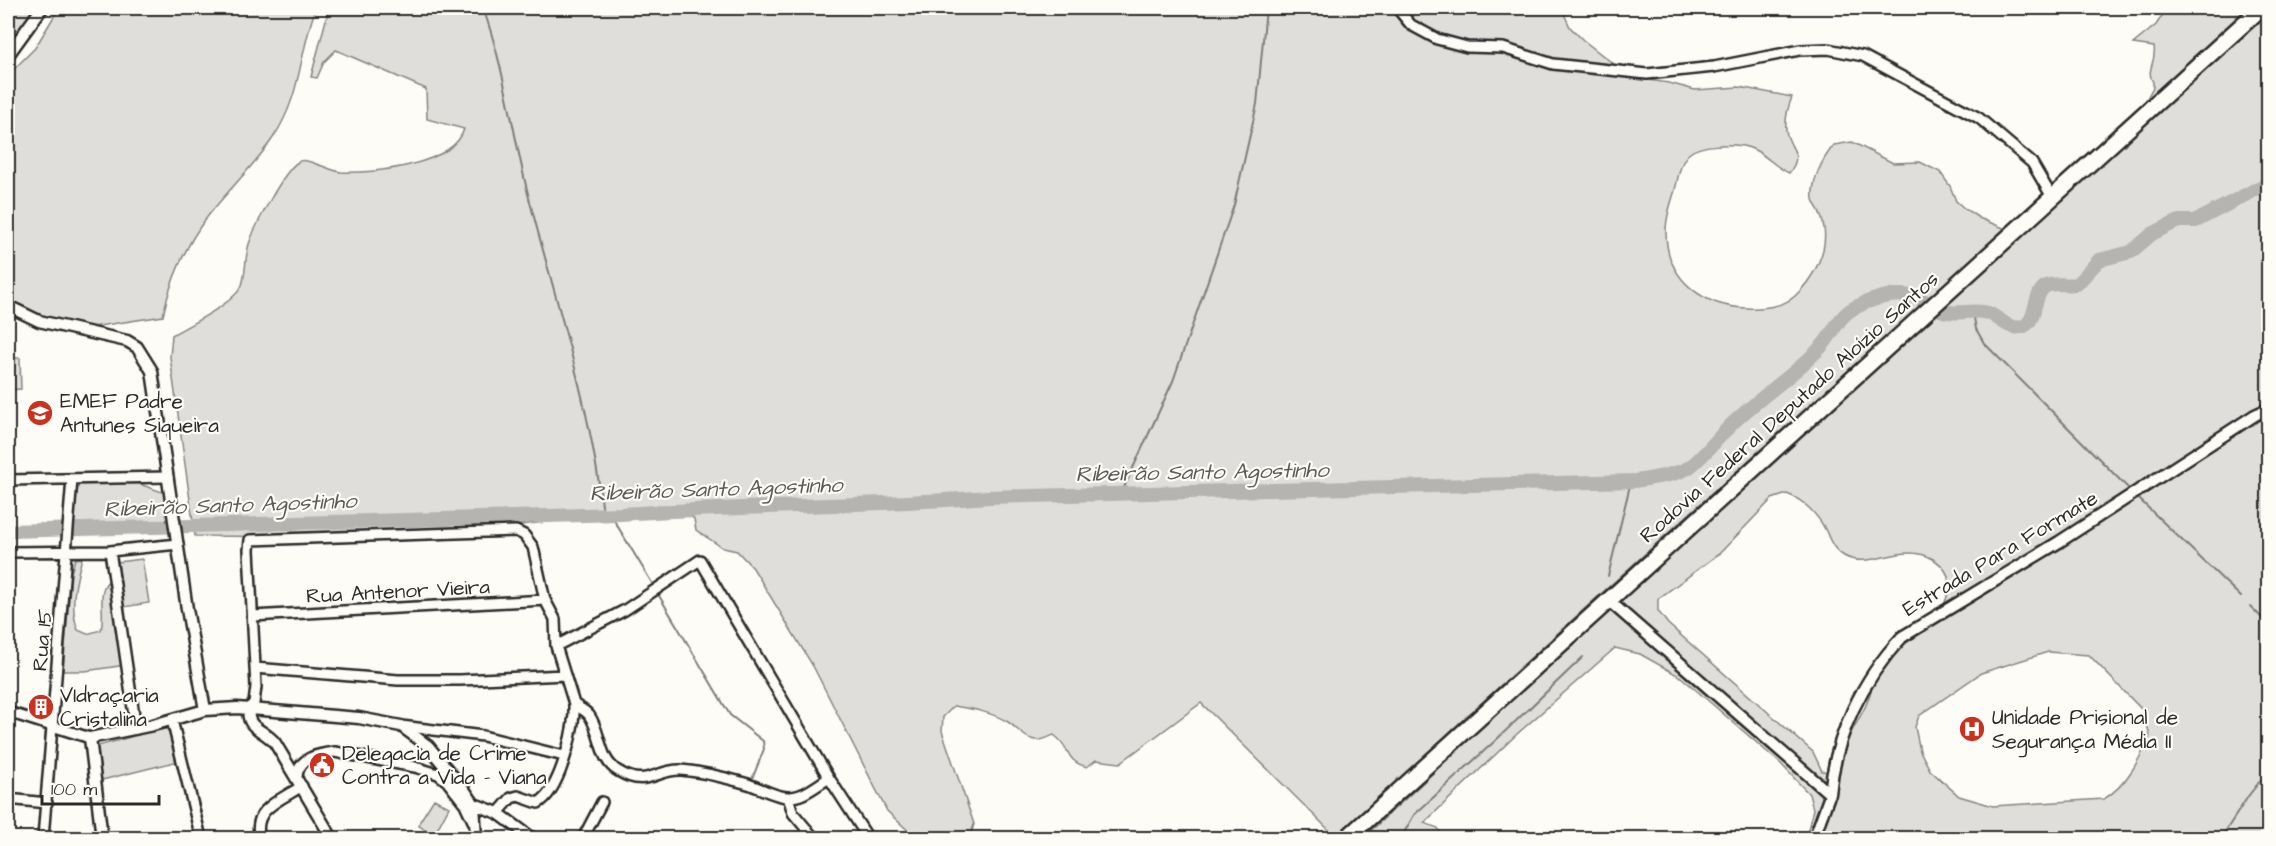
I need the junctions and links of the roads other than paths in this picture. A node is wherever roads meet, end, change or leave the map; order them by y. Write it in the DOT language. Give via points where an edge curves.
graph roads {
  1 [pos="42,8"];
  2 [pos="1397,8"];
  3 [pos="2261,8"];
  4 [pos="8,55"];
  5 [pos="2052,197"];
  6 [pos="8,306"];
  7 [pos="2268,409"];
  8 [pos="168,477"];
  9 [pos="72,479"];
  10 [pos="8,480"];
  11 [pos="178,540"];
  12 [pos="110,551"];
  13 [pos="8,552"];
  14 [pos="68,552"];
  15 [pos="545,600"];
  16 [pos="1608,600"];
  17 [pos="252,616"];
  18 [pos="556,646"];
  19 [pos="255,668"];
  20 [pos="565,675"];
  21 [pos="574,704"];
  22 [pos="249,708"];
  23 [pos="205,710"];
  24 [pos="8,712"];
  25 [pos="172,720"];
  26 [pos="53,725"];
  27 [pos="401,726"];
  28 [pos="136,729"];
  29 [pos="90,738"];
  30 [pos="564,756"];
  31 [pos="829,778"];
  32 [pos="299,782"];
  33 [pos="1830,794"];
  34 [pos="788,797"];
  35 [pos="8,799"];
  36 [pos="602,802"];
  37 [pos="47,803"];
  38 [pos="470,804"];
  39 [pos="498,813"];
  40 [pos="43,838"];
  41 [pos="102,838"];
  42 [pos="201,838"];
  43 [pos="260,838"];
  44 [pos="332,838"];
  45 [pos="476,838"];
  46 [pos="532,838"];
  47 [pos="583,838"];
  48 [pos="814,838"];
  49 [pos="868,838"];
  50 [pos="1347,838"];
  51 [pos="1814,838"];
  1 -- 4 [label="street"];
  2 -- 5 [label="street" via="1411,25 1437,39 1467,47 1503,48 1543,62 1573,67 1647,74 1714,67 1800,50 1828,49 1863,56 1979,118 2032,163"];
  3 -- 5 [label="highway, Rodovia Federal Deputado Aloízio Santos"];
  5 -- 16 [label="highway, Rodovia Federal Deputado Aloízio Santos"];
  6 -- 8 [label="street" via="39,321 127,341 137,347 152,371"];
  7 -- 33 [label="street, Estrada Para Formate" via="1902,637 1882,657 1845,725"];
  8 -- 9 [label="street"];
  8 -- 11 [label="street"];
  9 -- 10 [label="street"];
  9 -- 14 [label="street, Rua 15"];
  11 -- 12 [label="street"];
  11 -- 23 [label="street"];
  12 -- 14 [label="street"];
  12 -- 28 [label="street"];
  13 -- 14 [label="street"];
  14 -- 26 [label="street, Rua 15"];
  15 -- 17 [label="street, Rua Antenor Vieira"];
  15 -- 17 [label="street" via="533,547 516,531 250,540"];
  15 -- 18 [label="street" via="555,620"];
  16 -- 33 [label="street"];
  16 -- 50 [label="highway, Rodovia Federal Deputado Aloízio Santos"];
  17 -- 19 [label="street"];
  18 -- 20 [label="street"];
  18 -- 31 [label="street" via="624,609 700,560"];
  19 -- 20 [label="street" via="391,679"];
  19 -- 22 [label="street" via="255,698"];
  20 -- 21 [label="street"];
  21 -- 30 [label="street"];
  21 -- 34 [label="street" via="590,716 604,756 624,774 653,778 677,770 692,772"];
  22 -- 23 [label="street"];
  22 -- 27 [label="street" via="359,718"];
  22 -- 32 [label="street" via="249,723 268,735"];
  23 -- 25 [label="street"];
  24 -- 26 [label="street"];
  25 -- 28 [label="street"];
  25 -- 42 [label="street"];
  26 -- 29 [label="street"];
  26 -- 37 [label="street, Rua 15"];
  27 -- 30 [label="street" via="483,736"];
  27 -- 38 [label="street" via="428,746 448,768"];
  28 -- 29 [label="street"];
  29 -- 41 [label="street"];
  30 -- 39 [label="street" via="557,781 542,802 514,796"];
  31 -- 34 [label="street" via="804,793"];
  31 -- 49 [label="street"];
  32 -- 38 [label="street" via="298,768 304,761 334,752 438,774"];
  32 -- 43 [label="street" via="261,813 257,824"];
  32 -- 44 [label="street"];
  33 -- 51 [label="street"];
  34 -- 48 [label="street" via="793,813"];
  35 -- 37 [label="street"];
  36 -- 47 [label="street"];
  37 -- 40 [label="street, Rua 15"];
  38 -- 39 [label="street"];
  38 -- 45 [label="street"];
  39 -- 46 [label="street"];
}
